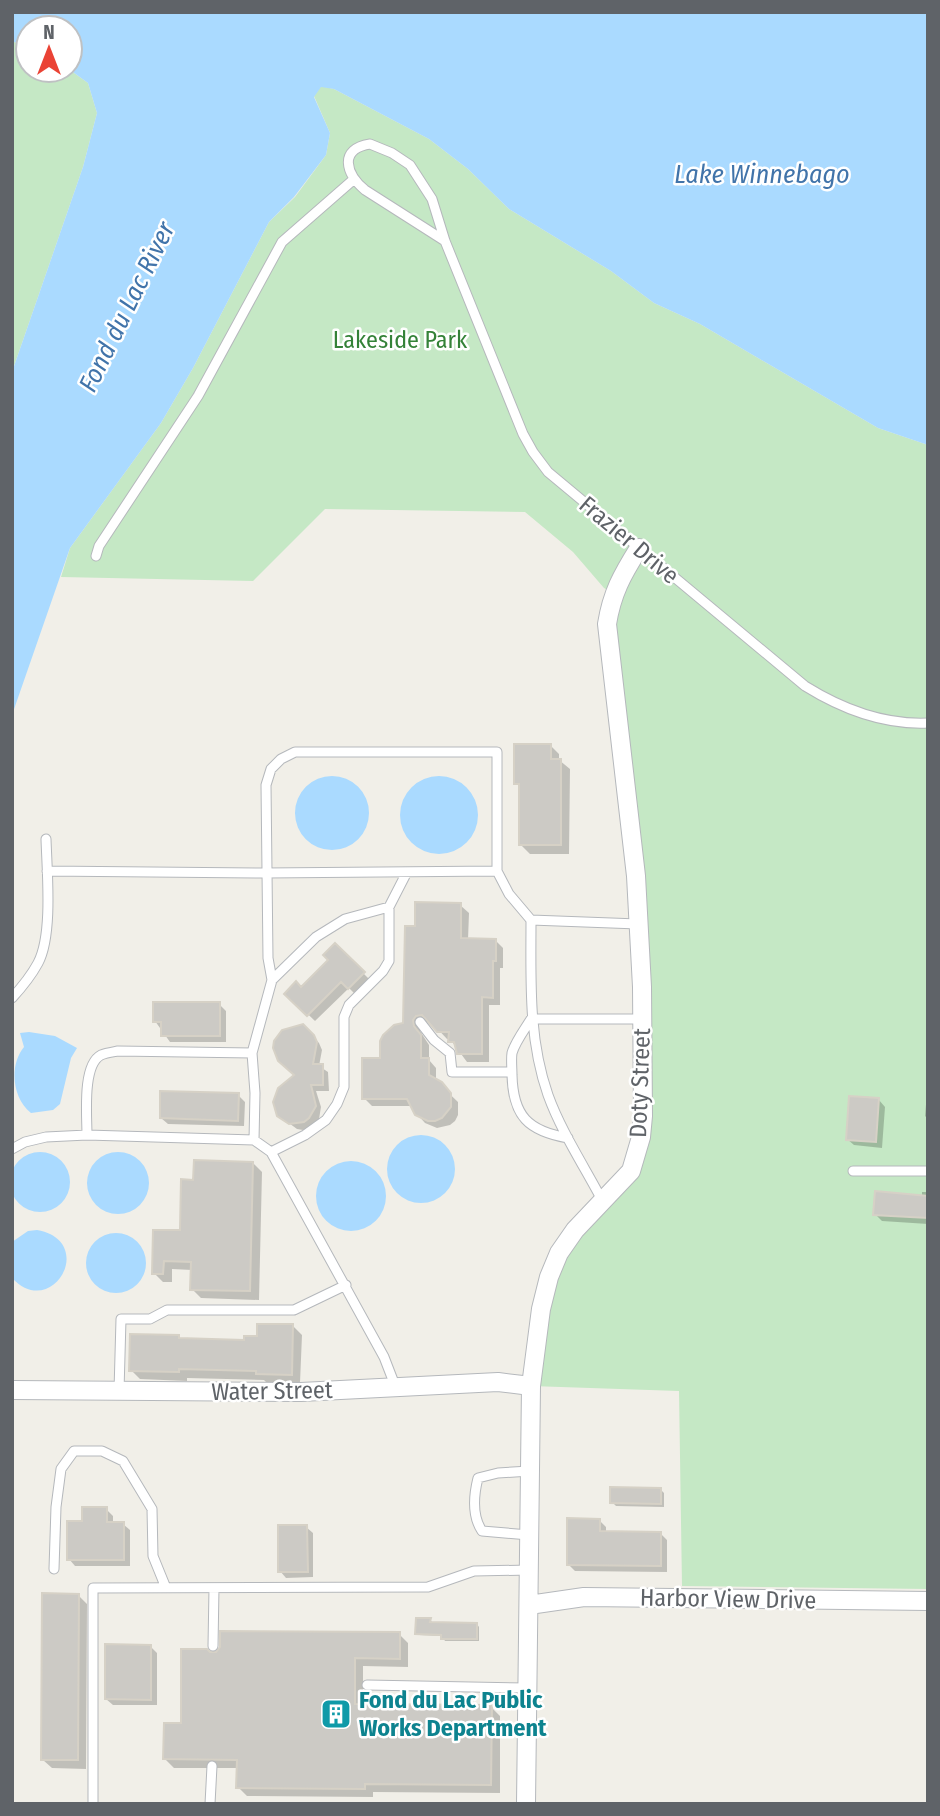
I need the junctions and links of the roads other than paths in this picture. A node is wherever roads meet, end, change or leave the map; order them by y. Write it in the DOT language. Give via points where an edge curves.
graph roads {
  1 [pos="353,180"];
  2 [pos="445,241"];
  3 [pos="639,548"];
  4 [pos="96,556"];
  5 [pos="928,723"];
  6 [pos="46,839"];
  7 [pos="47,871"];
  8 [pos="497,871"];
  9 [pos="407,872"];
  10 [pos="266,873"];
  11 [pos="389,907"];
  12 [pos="531,920"];
  13 [pos="638,924"];
  14 [pos="272,980"];
  15 [pos="12,998"];
  16 [pos="531,1018"];
  17 [pos="642,1019"];
  18 [pos="420,1022"];
  19 [pos="252,1053"];
  20 [pos="512,1072"];
  21 [pos="87,1136"];
  22 [pos="568,1138"];
  23 [pos="254,1140"];
  24 [pos="12,1149"];
  25 [pos="271,1152"];
  26 [pos="853,1171"];
  27 [pos="928,1171"];
  28 [pos="602,1200"];
  29 [pos="346,1284"];
  30 [pos="531,1386"];
  31 [pos="397,1388"];
  32 [pos="12,1390"];
  33 [pos="119,1391"];
  34 [pos="530,1471"];
  35 [pos="530,1535"];
  36 [pos="54,1569"];
  37 [pos="529,1570"];
  38 [pos="166,1588"];
  39 [pos="214,1588"];
  40 [pos="928,1601"];
  41 [pos="529,1605"];
  42 [pos="213,1646"];
  43 [pos="367,1685"];
  44 [pos="528,1688"];
  45 [pos="212,1766"];
  46 [pos="93,1804"];
  47 [pos="211,1804"];
  48 [pos="526,1804"];
  1 -- 2 [label="lane"];
  1 -- 2 [label="lane, Frazier Drive" via="349,156 362,145 370,144 401,159 432,199"];
  1 -- 4 [label="lane" via="282,242 198,396"];
  2 -- 3 [label="lane, Frazier Drive" via="533,452 559,482"];
  3 -- 5 [label="lane, Frazier Drive" via="816,693 870,716"];
  3 -- 13 [label="street, Doty Street" via="618,580 607,624"];
  6 -- 7 [label="lane"];
  7 -- 10 [label="lane"];
  7 -- 15 [label="lane" via="44,946 30,977"];
  8 -- 9 [label="lane"];
  8 -- 10 [label="lane" via="497,752 295,752 271,769 266,785"];
  8 -- 12 [label="lane"];
  9 -- 10 [label="lane"];
  9 -- 11 [label="lane"];
  10 -- 14 [label="lane"];
  11 -- 14 [label="lane" via="345,919 316,937"];
  11 -- 25 [label="lane" via="389,961 349,1005 344,1017 344,1087 337,1104 326,1120"];
  12 -- 13 [label="lane"];
  12 -- 16 [label="lane"];
  13 -- 17 [label="street, Doty Street"];
  14 -- 19 [label="lane"];
  16 -- 17 [label="lane"];
  16 -- 20 [label="lane" via="512,1054"];
  16 -- 22 [label="lane" via="548,1096"];
  17 -- 28 [label="street, Doty Street" via="641,1137 631,1171"];
  18 -- 20 [label="lane" via="450,1053 452,1072"];
  19 -- 21 [label="lane" via="118,1051 101,1055 89,1073"];
  19 -- 23 [label="lane"];
  20 -- 22 [label="lane" via="519,1113 531,1125"];
  21 -- 23 [label="lane"];
  21 -- 24 [label="lane" via="46,1137"];
  22 -- 28 [label="lane"];
  23 -- 25 [label="lane"];
  25 -- 29 [label="lane"];
  26 -- 27 [label="lane"];
  28 -- 30 [label="street, Doty Street" via="559,1253 549,1277"];
  29 -- 31 [label="lane"];
  29 -- 33 [label="lane" via="294,1311 167,1310 150,1319 121,1319"];
  30 -- 31 [label="street, Water Street" via="498,1382"];
  30 -- 34 [label="street, Doty Street"];
  31 -- 33 [label="street, Water Street"];
  32 -- 33 [label="street, Water Street"];
  34 -- 35 [label="street, Doty Street"];
  34 -- 35 [label="lane" via="478,1478 475,1490 476,1522 482,1531"];
  35 -- 37 [label="street, Doty Street"];
  36 -- 38 [label="lane" via="61,1468 74,1451 102,1451 123,1461 152,1509 153,1556"];
  37 -- 39 [label="lane" via="474,1571 428,1587"];
  37 -- 41 [label="street, Doty Street"];
  38 -- 39 [label="lane"];
  38 -- 46 [label="lane" via="93,1588"];
  39 -- 42 [label="lane"];
  40 -- 41 [label="street, Harbor View Drive" via="583,1597"];
  41 -- 44 [label="street, Doty Street"];
  43 -- 44 [label="lane"];
  44 -- 48 [label="street, Doty Street"];
  45 -- 47 [label="lane"];
}
